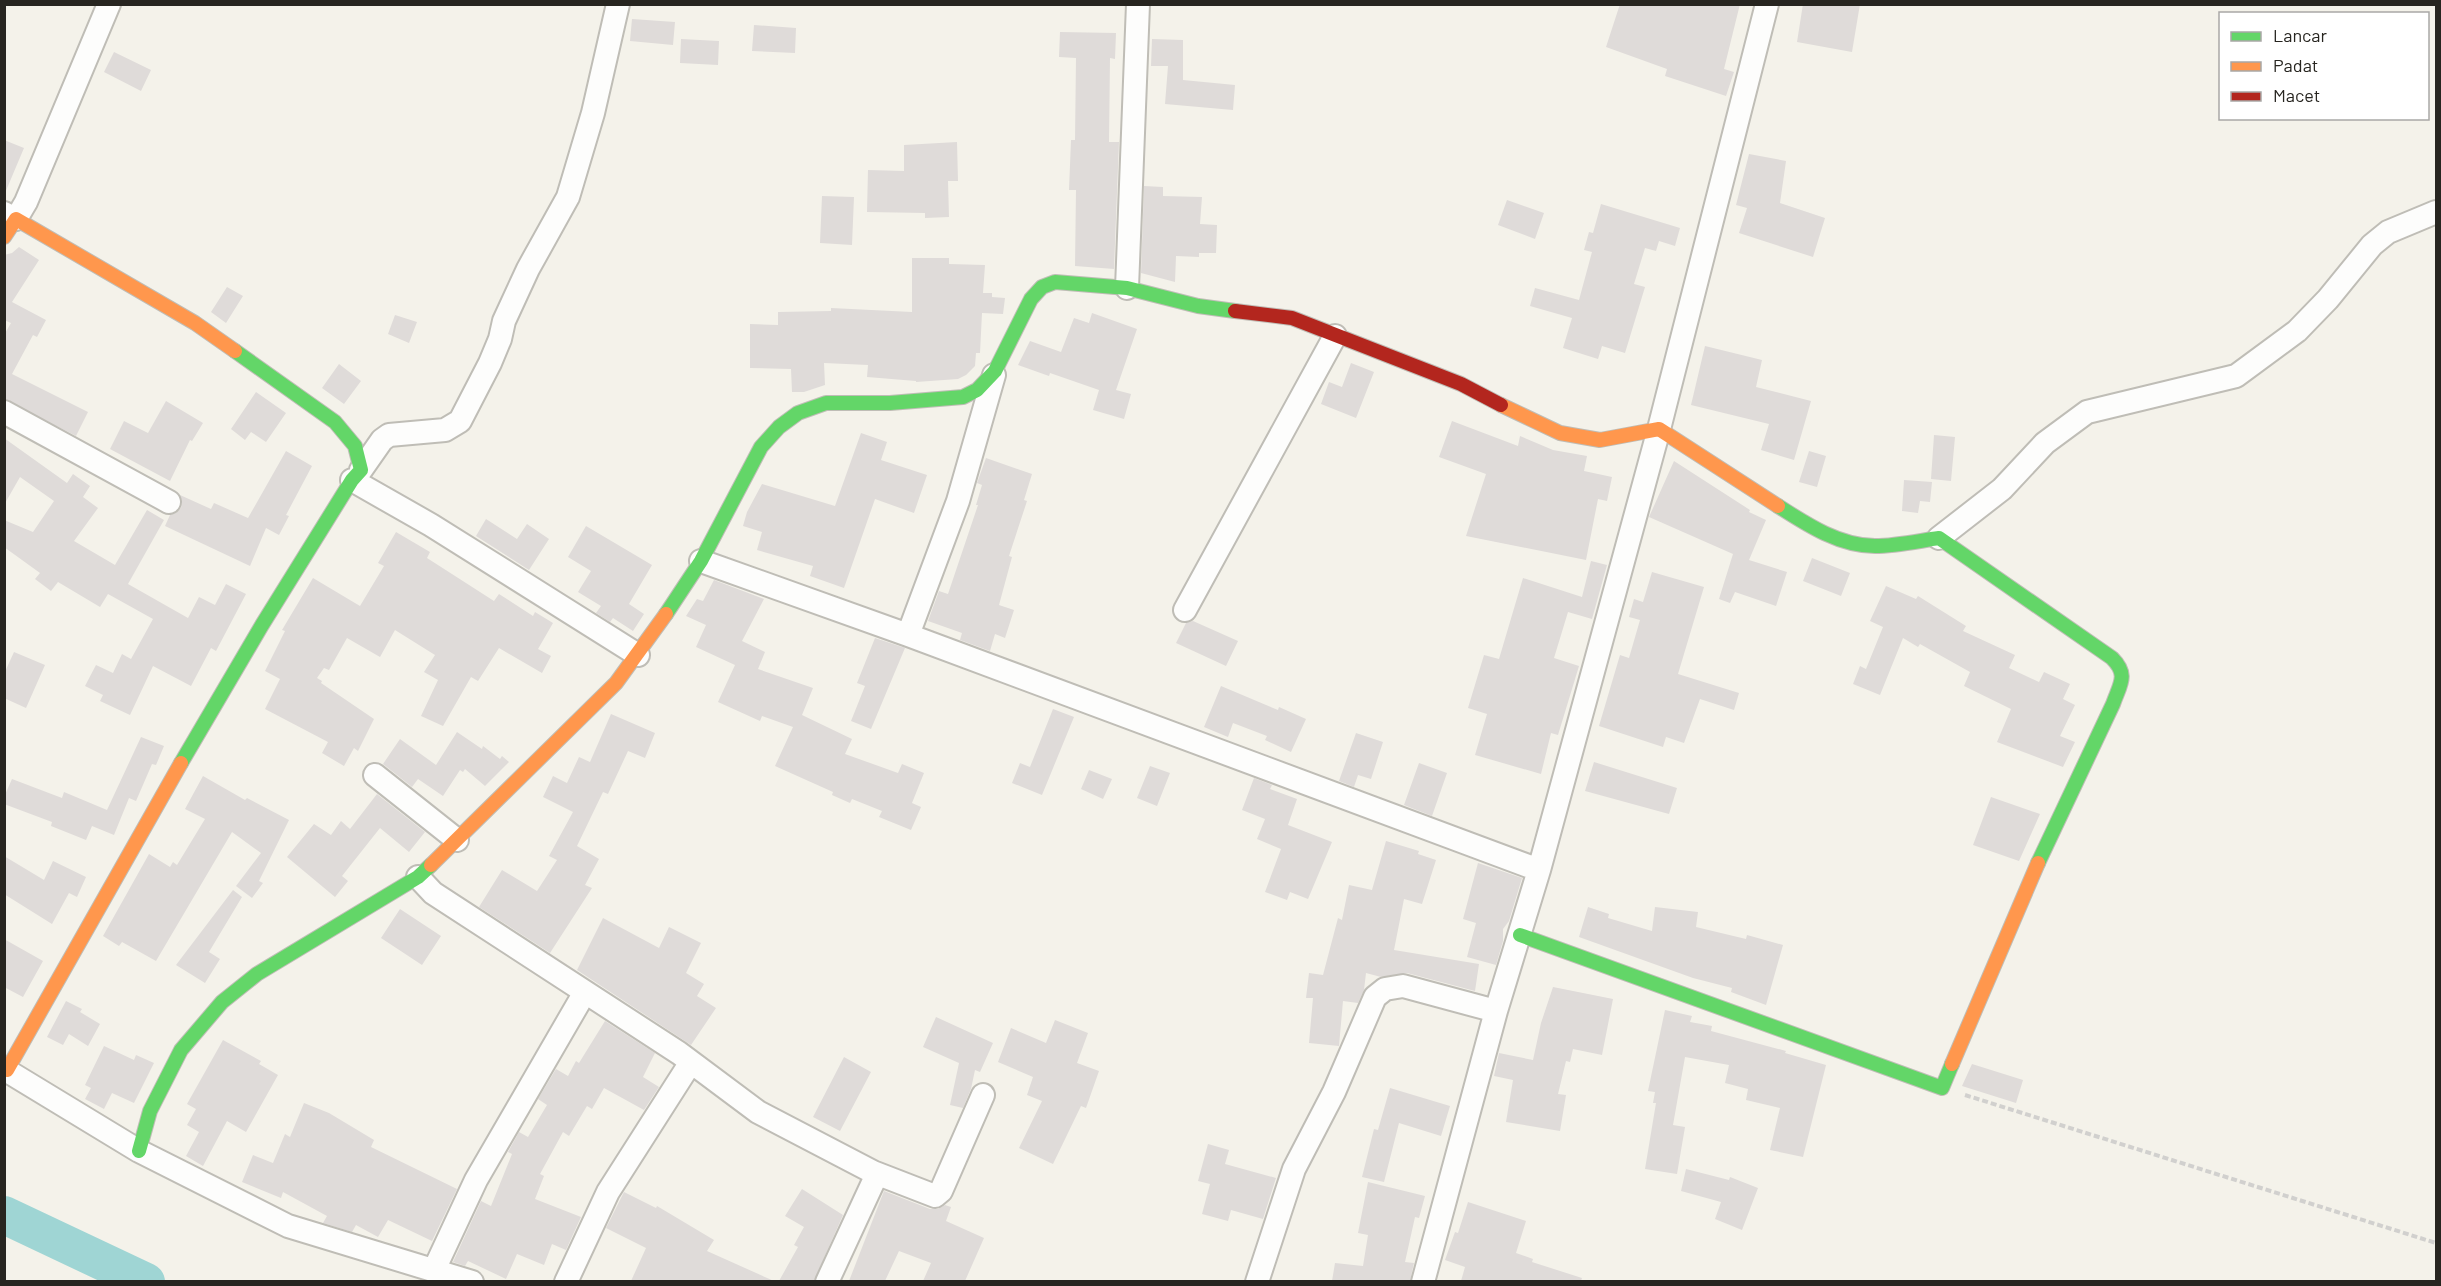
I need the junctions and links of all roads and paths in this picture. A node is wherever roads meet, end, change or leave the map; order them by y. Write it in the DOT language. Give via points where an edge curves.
graph roads {
  1 [pos="109,4"];
  2 [pos="618,4"];
  3 [pos="1138,4"];
  4 [pos="1767,4"];
  5 [pos="2436,212"];
  6 [pos="8,223"];
  7 [pos="1127,288"];
  8 [pos="1335,336"];
  9 [pos="994,371"];
  10 [pos="4,412"];
  11 [pos="1659,429"];
  12 [pos="357,475"];
  13 [pos="169,502"];
  14 [pos="1939,538"];
  15 [pos="701,561"];
  16 [pos="1185,610"];
  17 [pos="908,635"];
  18 [pos="638,655"];
  19 [pos="375,775"];
  20 [pos="456,840"];
  21 [pos="1539,870"];
  22 [pos="417,878"];
  23 [pos="1520,935"];
  24 [pos="585,992"];
  25 [pos="1496,1011"];
  26 [pos="691,1062"];
  27 [pos="6,1070"];
  28 [pos="1942,1088"];
  29 [pos="983,1095"];
  30 [pos="139,1151"];
  31 [pos="877,1174"];
  32 [pos="2436,1243"];
  33 [pos="434,1270"];
  34 [pos="472,1281"];
  35 [pos="566,1281"];
  36 [pos="827,1281"];
  37 [pos="1257,1281"];
  38 [pos="1423,1281"];
  1 -- 6 [label="street" via="26,202"];
  2 -- 12 [label="street" via="593,113 568,197 528,269 490,363 460,421 445,430 389,435"];
  3 -- 7 [label="street"];
  4 -- 11 [label="street"];
  5 -- 14 [label="street" via="2388,232 2372,245 2297,331 2236,376 2087,412 2045,443 2002,489"];
  6 -- 12 [label="street" via="195,323 335,422 356,446"];
  7 -- 8 [label="street" via="1198,306 1292,318"];
  7 -- 9 [label="street" via="1055,282 1042,287 1031,299"];
  8 -- 11 [label="street" via="1461,384 1560,433 1600,440"];
  8 -- 16 [label="street"];
  9 -- 15 [label="street" via="977,390 963,397 826,404 798,413 761,447"];
  9 -- 17 [label="street" via="958,501"];
  10 -- 13 [label="street"];
  11 -- 14 [label="street" via="1812,528 1848,542 1874,546"];
  11 -- 21 [label="street"];
  12 -- 18 [label="street"];
  12 -- 27 [label="street" via="297,566 162,792"];
  14 -- 28 [label="street" via="2112,658 2123,676 2046,843"];
  15 -- 17 [label="street"];
  15 -- 18 [label="street"];
  17 -- 21 [label="street"];
  18 -- 20 [label="street" via="616,683"];
  19 -- 20 [label="street"];
  20 -- 22 [label="street"];
  21 -- 23 [label="street"];
  22 -- 24 [label="street" via="433,893"];
  22 -- 30 [label="street" via="257,974 222,1002 181,1050 150,1111"];
  23 -- 25 [label="street"];
  23 -- 28 [label="street"];
  24 -- 26 [label="street"];
  24 -- 33 [label="street" via="476,1180"];
  25 -- 37 [label="street" via="1403,986 1385,989 1375,997 1334,1092 1294,1168"];
  25 -- 38 [label="street"];
  26 -- 31 [label="street" via="758,1112"];
  26 -- 35 [label="street" via="608,1192"];
  27 -- 30 [label="street"];
  28 -- 32 [label="path"];
  29 -- 31 [label="street" via="938,1194 931,1196"];
  30 -- 33 [label="street" via="288,1226"];
  31 -- 36 [label="street"];
  33 -- 34 [label="street"];
}
